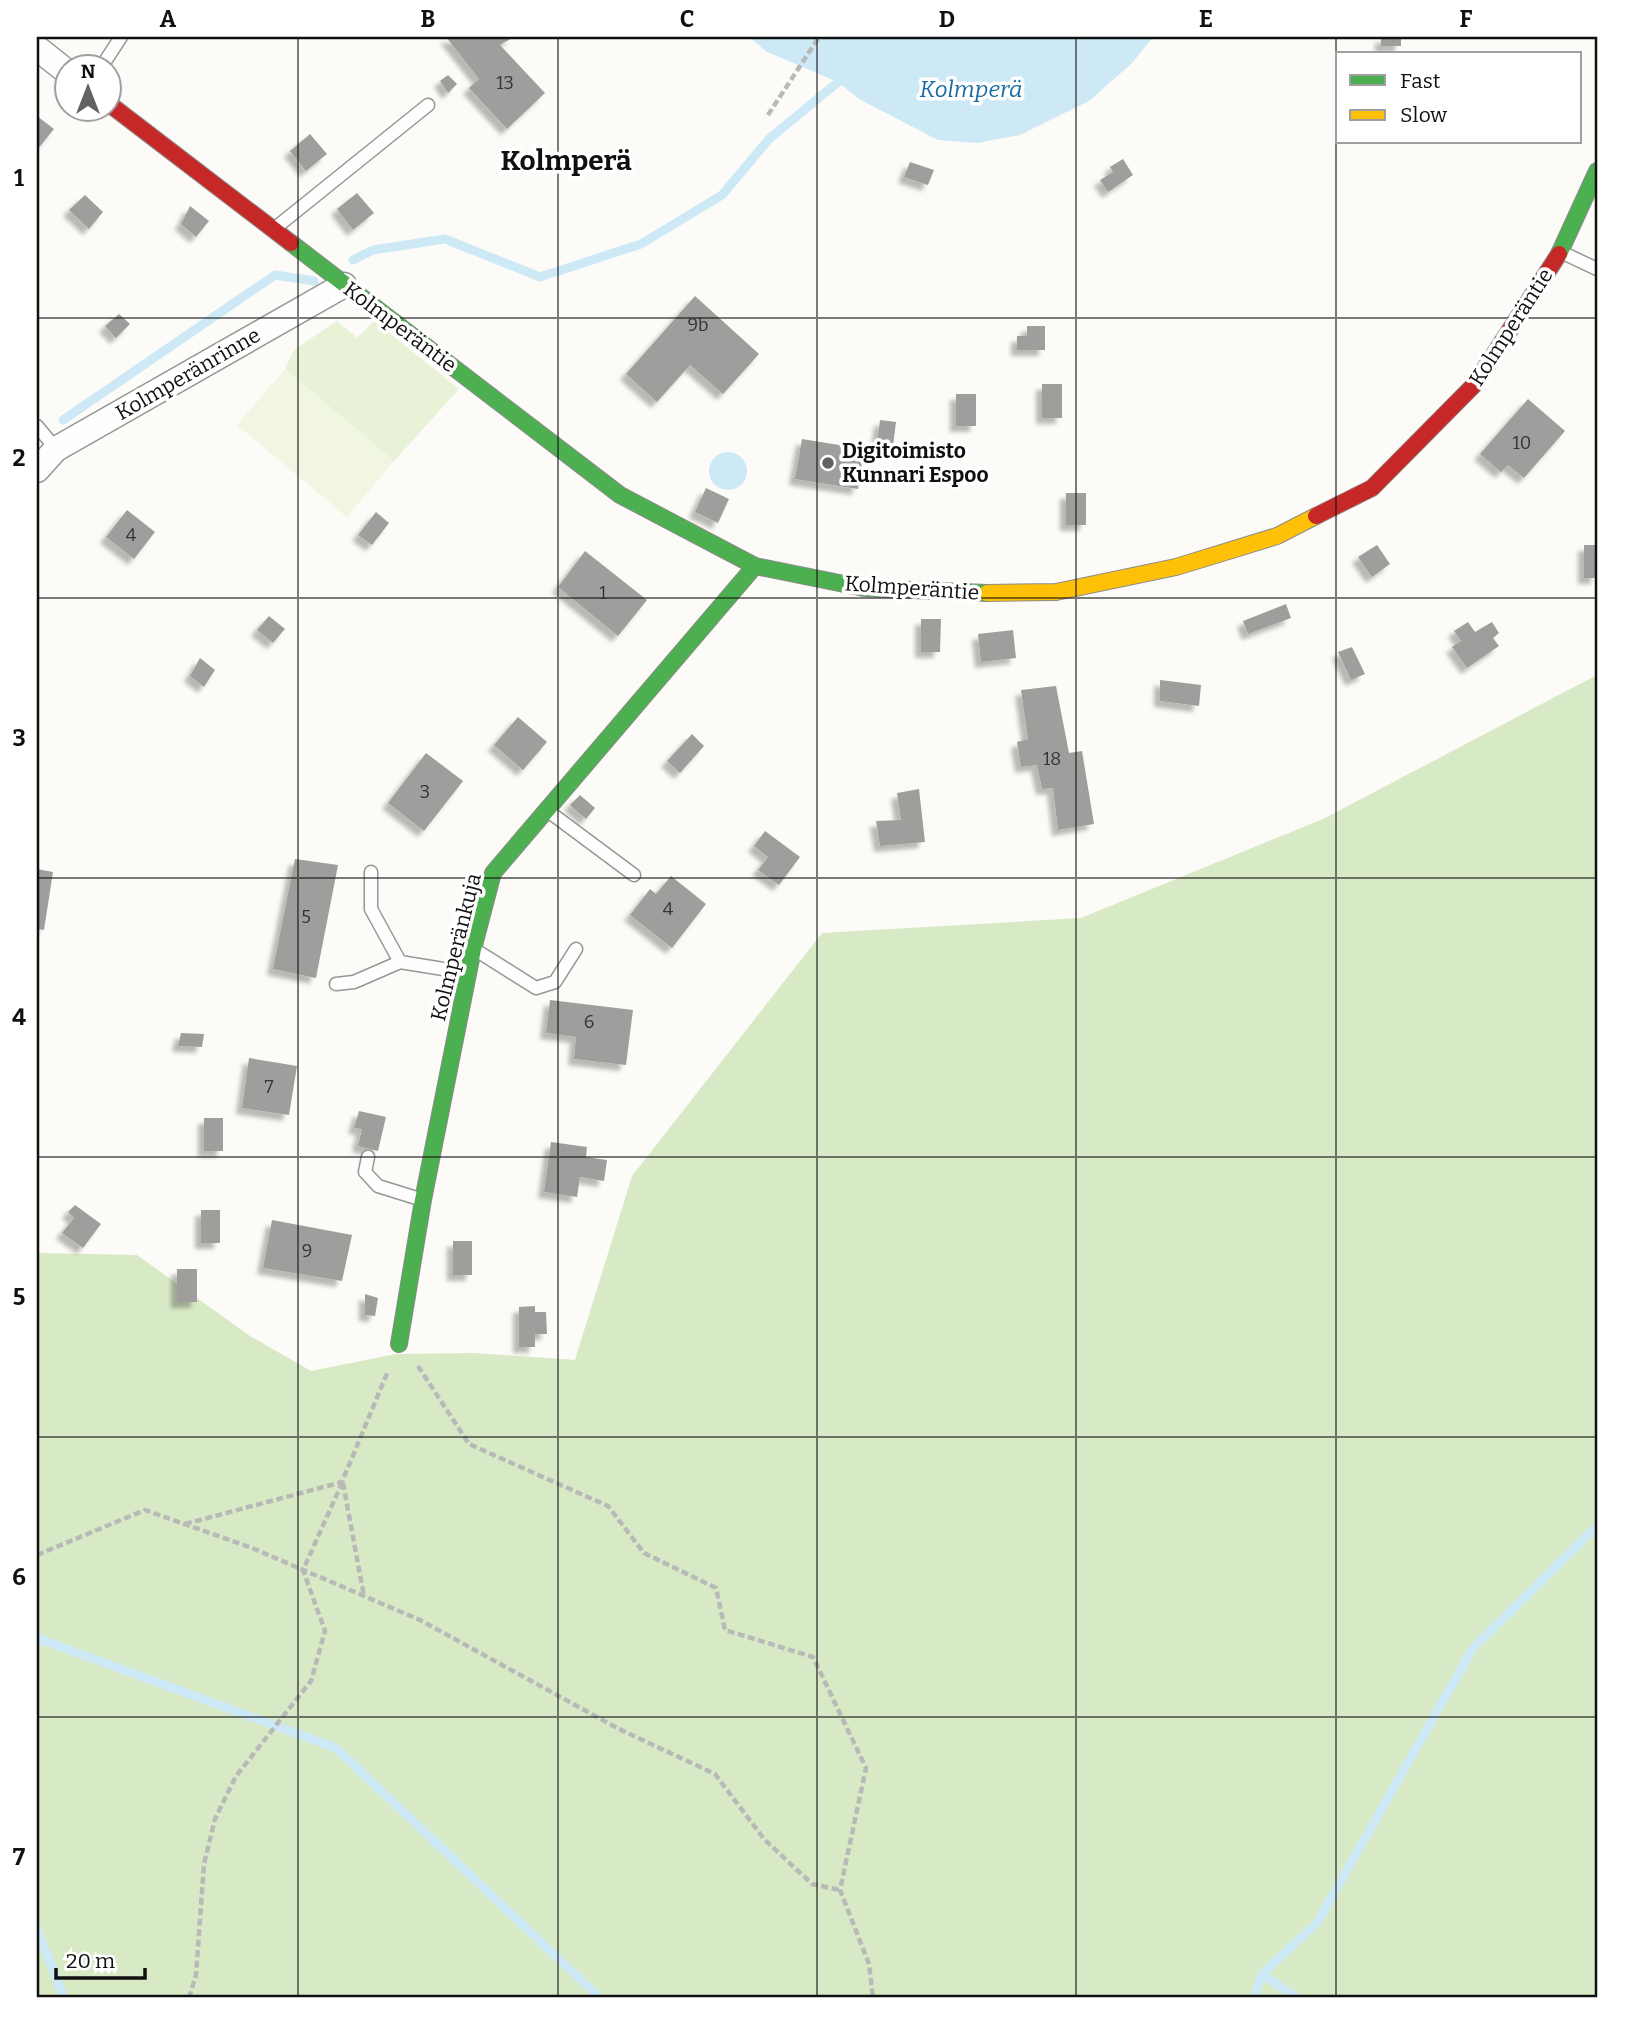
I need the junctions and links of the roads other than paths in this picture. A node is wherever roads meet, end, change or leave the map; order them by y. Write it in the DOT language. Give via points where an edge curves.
graph roads {
  1 [pos="121,37"];
  2 [pos="37,48"];
  3 [pos="111,52"];
  4 [pos="52,60"];
  5 [pos="428,105"];
  6 [pos="122,114"];
  7 [pos="1597,170"];
  8 [pos="273,229"];
  9 [pos="1561,251"];
  10 [pos="1597,270"];
  11 [pos="344,285"];
  12 [pos="37,426"];
  13 [pos="56,449"];
  14 [pos="37,470"];
  15 [pos="755,566"];
  16 [pos="547,811"];
  17 [pos="371,872"];
  18 [pos="634,876"];
  19 [pos="473,949"];
  20 [pos="576,949"];
  21 [pos="400,961"];
  22 [pos="469,973"];
  23 [pos="336,984"];
  24 [pos="368,1157"];
  25 [pos="423,1200"];
  26 [pos="399,1344"];
  1 -- 3 [label="lane"];
  2 -- 4 [label="street"];
  5 -- 8 [label="lane"];
  6 -- 8 [label="street, Kolmperäntie"];
  7 -- 9 [label="street, Kolmperäntie"];
  8 -- 11 [label="street, Kolmperäntie"];
  9 -- 10 [label="lane"];
  9 -- 15 [label="street, Kolmperäntie" via="1475,384 1372,488 1277,536 1176,567 1056,592 977,594 864,588"];
  11 -- 13 [label="street, Kolmperänrinne"];
  11 -- 15 [label="street, Kolmperäntie" via="620,495"];
  12 -- 13 [label="lane"];
  13 -- 14 [label="street, Kolmperänrinne"];
  15 -- 16 [label="street, Kolmperänkuja"];
  16 -- 18 [label="lane"];
  16 -- 19 [label="street, Kolmperänkuja" via="493,873"];
  17 -- 21 [label="lane" via="371,909"];
  19 -- 20 [label="lane" via="536,988 555,982"];
  19 -- 22 [label="street, Kolmperänkuja"];
  21 -- 22 [label="lane"];
  21 -- 23 [label="lane" via="354,982"];
  22 -- 25 [label="street, Kolmperänkuja"];
  24 -- 25 [label="lane" via="365,1172 377,1186"];
  25 -- 26 [label="street, Kolmperänkuja"];
}
